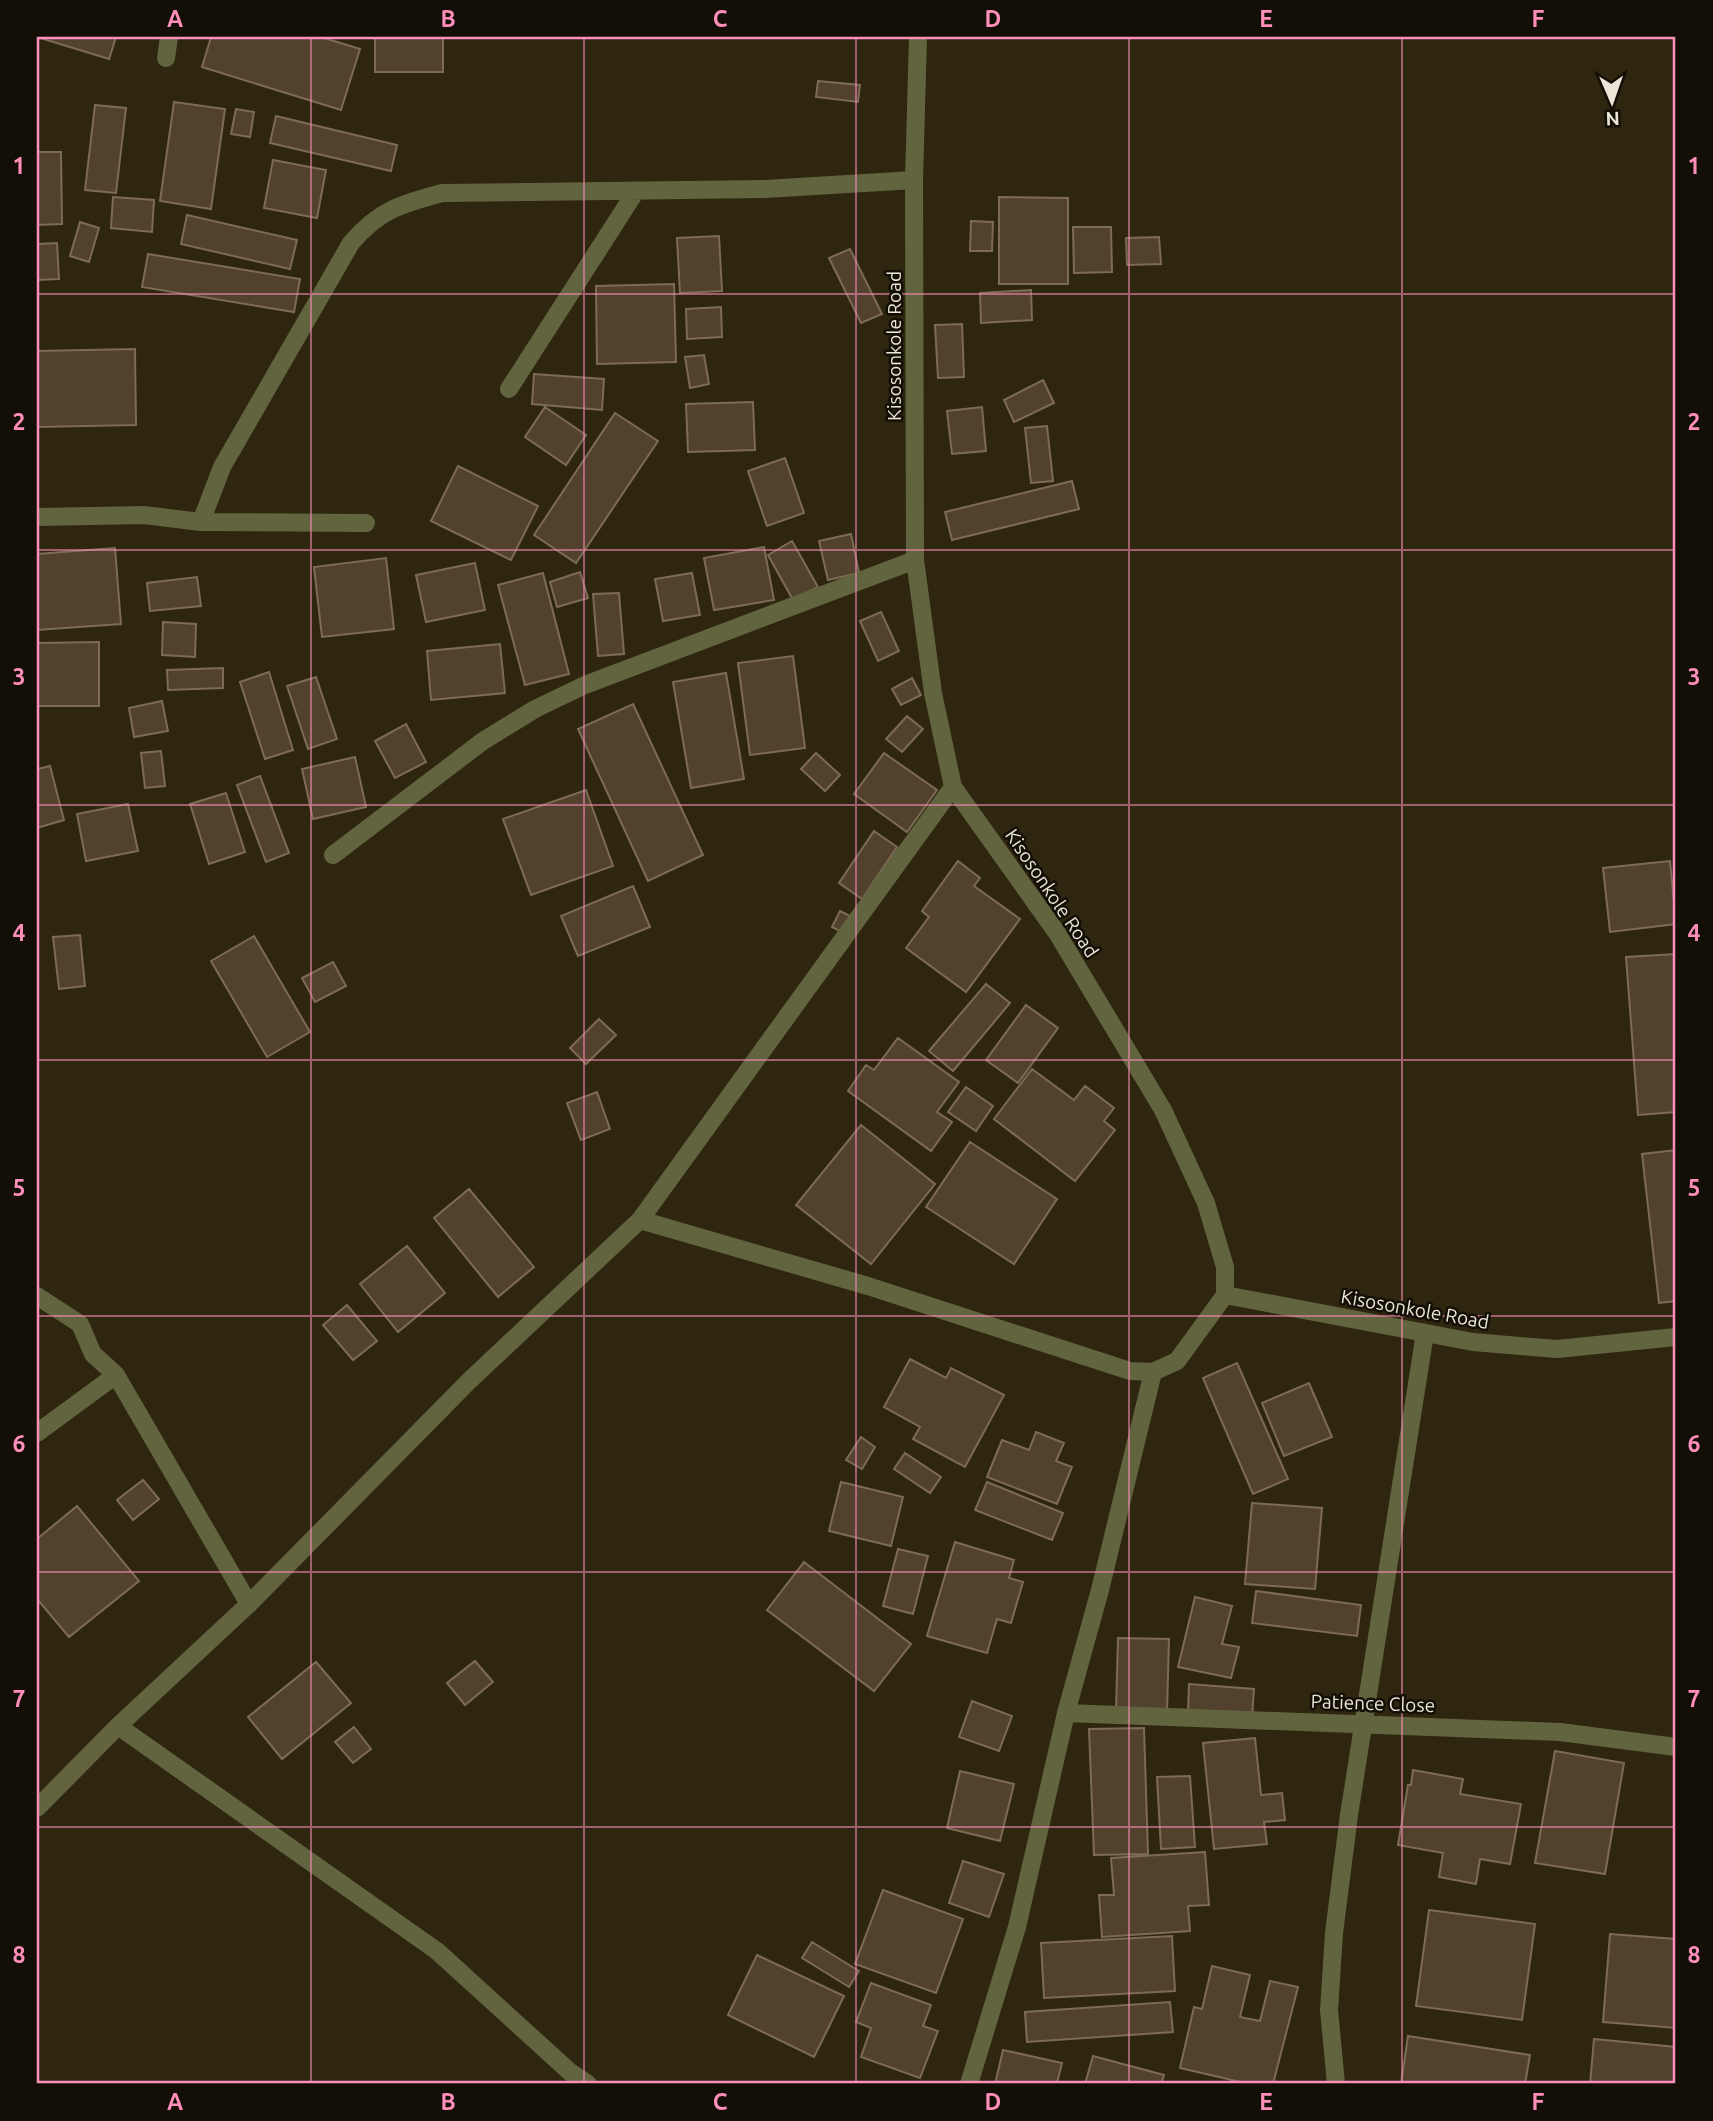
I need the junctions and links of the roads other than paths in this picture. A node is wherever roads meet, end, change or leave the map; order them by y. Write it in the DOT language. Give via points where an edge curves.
graph roads {
  1 [pos="169,37"];
  2 [pos="918,37"];
  3 [pos="166,58"];
  4 [pos="914,180"];
  5 [pos="636,191"];
  6 [pos="509,389"];
  7 [pos="37,516"];
  8 [pos="201,522"];
  9 [pos="366,523"];
  10 [pos="915,560"];
  11 [pos="953,786"];
  12 [pos="333,855"];
  13 [pos="640,1220"];
  14 [pos="1225,1295"];
  15 [pos="37,1296"];
  16 [pos="1426,1333"];
  17 [pos="1676,1337"];
  18 [pos="1153,1372"];
  19 [pos="116,1375"];
  20 [pos="37,1433"];
  21 [pos="249,1604"];
  22 [pos="1066,1713"];
  23 [pos="1363,1723"];
  24 [pos="118,1726"];
  25 [pos="1676,1747"];
  26 [pos="37,1808"];
  27 [pos="588,2084"];
  28 [pos="970,2084"];
  29 [pos="1336,2084"];
  1 -- 3 [label="street"];
  2 -- 4 [label="street, Kisosonkole Road"];
  4 -- 5 [label="street"];
  4 -- 10 [label="street, Kisosonkole Road"];
  5 -- 6 [label="street"];
  5 -- 8 [label="street" via="442,193 404,203 368,223 351,243 222,467"];
  7 -- 8 [label="street" via="144,515"];
  8 -- 9 [label="street"];
  10 -- 11 [label="street, Kisosonkole Road" via="933,693"];
  10 -- 12 [label="street" via="584,685 534,709 483,741"];
  11 -- 13 [label="street"];
  11 -- 14 [label="street, Kisosonkole Road" via="1057,933 1163,1110 1206,1203 1225,1267"];
  13 -- 18 [label="street" via="868,1286 1130,1371"];
  13 -- 21 [label="street" via="469,1381"];
  14 -- 16 [label="street, Kisosonkole Road"];
  14 -- 18 [label="street" via="1177,1361"];
  15 -- 19 [label="street" via="80,1324 93,1354"];
  16 -- 17 [label="street, Kisosonkole Road" via="1557,1349"];
  16 -- 23 [label="street"];
  18 -- 22 [label="street"];
  19 -- 20 [label="street"];
  19 -- 21 [label="street"];
  21 -- 24 [label="street"];
  22 -- 23 [label="street, Patience Close"];
  22 -- 28 [label="street" via="1017,1927"];
  23 -- 25 [label="street, Patience Close" via="1560,1732"];
  23 -- 29 [label="street" via="1330,1967"];
  24 -- 26 [label="street"];
  24 -- 27 [label="street" via="437,1951"];
}
